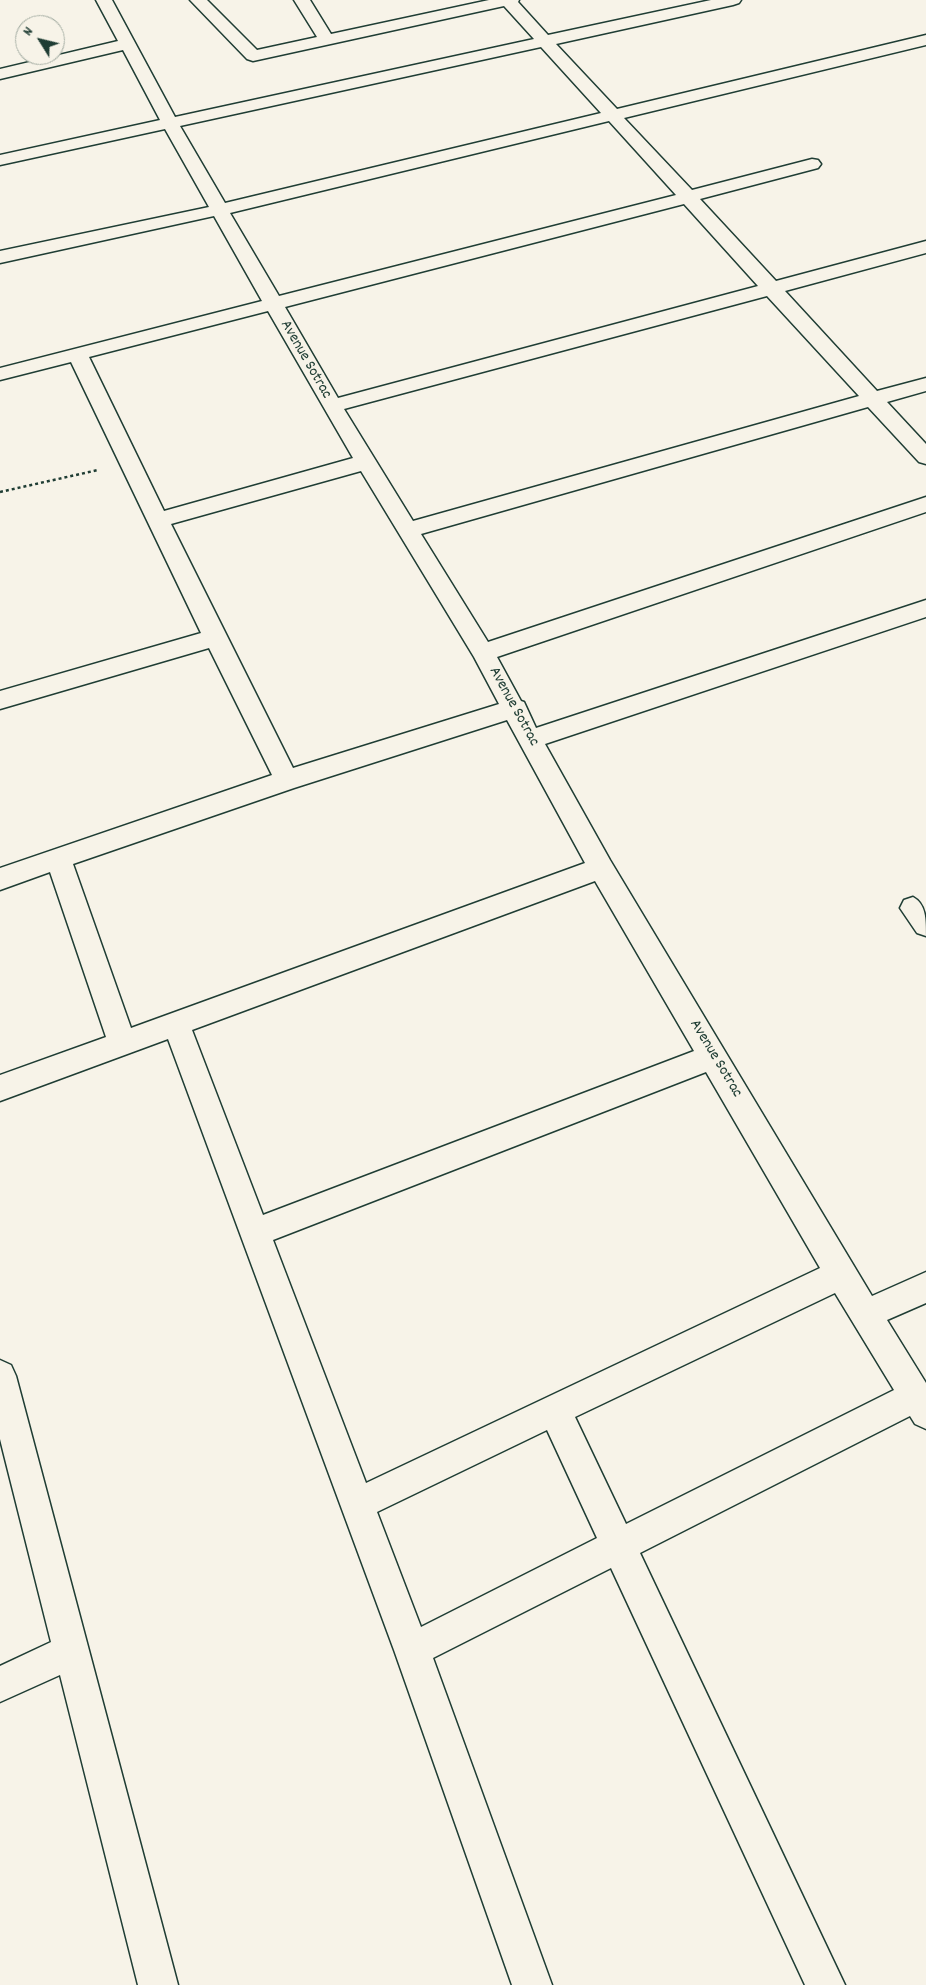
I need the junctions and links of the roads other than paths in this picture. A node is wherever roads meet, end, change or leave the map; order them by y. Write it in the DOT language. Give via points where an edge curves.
graph roads {
  1 [pos="104,0"];
  2 [pos="198,0"];
  3 [pos="302,0"];
  4 [pos="509,0"];
  5 [pos="734,0"];
  6 [pos="327,40"];
  7 [pos="544,40"];
  8 [pos="926,40"];
  9 [pos="128,44"];
  10 [pos="0,74"];
  11 [pos="613,115"];
  12 [pos="170,123"];
  13 [pos="0,160"];
  14 [pos="812,164"];
  15 [pos="688,197"];
  16 [pos="219,210"];
  17 [pos="926,247"];
  18 [pos="0,257"];
  19 [pos="772,288"];
  20 [pos="273,304"];
  21 [pos="77,354"];
  22 [pos="0,374"];
  23 [pos="926,384"];
  24 [pos="872,399"];
  25 [pos="332,406"];
  26 [pos="926,457"];
  27 [pos="366,462"];
  28 [pos="926,504"];
  29 [pos="159,520"];
  30 [pos="407,530"];
  31 [pos="926,608"];
  32 [pos="214,638"];
  33 [pos="483,652"];
  34 [pos="0,700"];
  35 [pos="514,708"];
  36 [pos="531,739"];
  37 [pos="287,780"];
  38 [pos="59,860"];
  39 [pos="600,868"];
  40 [pos="0,879"];
  41 [pos="176,1024"];
  42 [pos="122,1043"];
  43 [pos="714,1056"];
  44 [pos="0,1088"];
  45 [pos="254,1233"];
  46 [pos="841,1274"];
  47 [pos="926,1287"];
  48 [pos="866,1314"];
  49 [pos="0,1376"];
  50 [pos="921,1404"];
  51 [pos="555,1411"];
  52 [pos="357,1504"];
  53 [pos="618,1546"];
  54 [pos="412,1650"];
  55 [pos="71,1651"];
  56 [pos="0,1684"];
  57 [pos="814,1981"];
  58 [pos="158,1985"];
  59 [pos="532,1985"];
  1 -- 9 [label="street, Avenue Sotrac"];
  2 -- 6 [label="street" via="253,56"];
  3 -- 6 [label="street"];
  4 -- 6 [label="street"];
  4 -- 7 [label="street"];
  5 -- 7 [label="street"];
  7 -- 11 [label="street"];
  7 -- 12 [label="street"];
  8 -- 11 [label="street"];
  9 -- 10 [label="street"];
  9 -- 12 [label="street, Avenue Sotrac"];
  11 -- 15 [label="street"];
  11 -- 16 [label="street"];
  12 -- 13 [label="street"];
  12 -- 16 [label="street, Avenue Sotrac"];
  14 -- 15 [label="street"];
  15 -- 19 [label="street"];
  15 -- 20 [label="street"];
  16 -- 18 [label="street"];
  16 -- 20 [label="street, Avenue Sotrac"];
  17 -- 19 [label="street"];
  19 -- 24 [label="street"];
  19 -- 25 [label="street"];
  20 -- 21 [label="street"];
  20 -- 25 [label="street, Avenue Sotrac"];
  21 -- 22 [label="street"];
  21 -- 29 [label="street"];
  23 -- 24 [label="street"];
  24 -- 26 [label="street"];
  24 -- 30 [label="street"];
  25 -- 27 [label="street, Avenue Sotrac"];
  27 -- 29 [label="street"];
  27 -- 30 [label="street, Avenue Sotrac"];
  28 -- 33 [label="street"];
  29 -- 32 [label="street"];
  30 -- 33 [label="street, Avenue Sotrac"];
  31 -- 36 [label="street"];
  32 -- 34 [label="street"];
  32 -- 37 [label="street"];
  33 -- 35 [label="street, Avenue Sotrac"];
  35 -- 36 [label="street, Avenue Sotrac"];
  35 -- 37 [label="street"];
  36 -- 39 [label="street, Avenue Sotrac"];
  37 -- 38 [label="street"];
  38 -- 40 [label="street"];
  38 -- 42 [label="street"];
  39 -- 41 [label="street"];
  39 -- 43 [label="street, Avenue Sotrac"];
  41 -- 42 [label="street"];
  41 -- 45 [label="street"];
  42 -- 44 [label="street"];
  43 -- 45 [label="street"];
  43 -- 46 [label="street, Avenue Sotrac"];
  45 -- 52 [label="street"];
  46 -- 48 [label="street, Avenue Sotrac"];
  46 -- 51 [label="street"];
  47 -- 48 [label="street"];
  48 -- 50 [label="street, Avenue Sotrac"];
  49 -- 55 [label="street"];
  50 -- 53 [label="street"];
  51 -- 52 [label="street"];
  51 -- 53 [label="street"];
  52 -- 54 [label="street"];
  53 -- 54 [label="street"];
  53 -- 57 [label="street"];
  54 -- 59 [label="street"];
  55 -- 56 [label="street"];
  55 -- 58 [label="street"];
}
